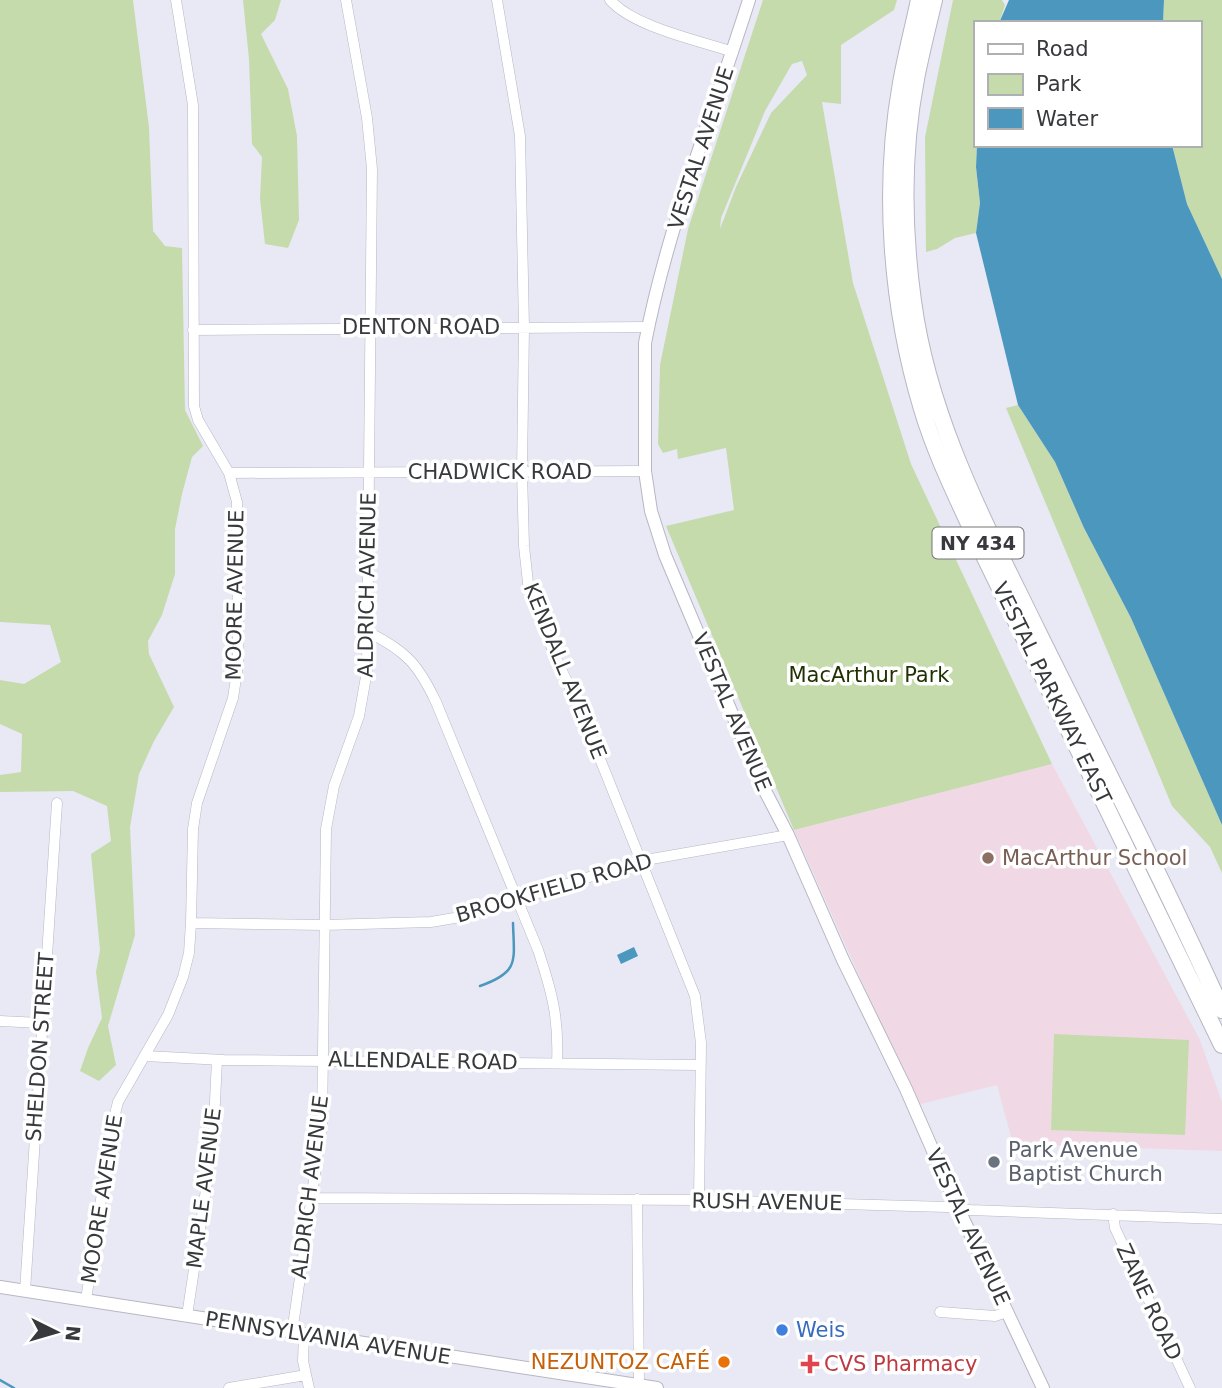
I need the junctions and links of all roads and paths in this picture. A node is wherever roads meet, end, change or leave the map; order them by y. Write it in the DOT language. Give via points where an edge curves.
graph roads {
  1 [pos="176,0"];
  2 [pos="346,0"];
  3 [pos="497,0"];
  4 [pos="610,0"];
  5 [pos="749,0"];
  6 [pos="919,0"];
  7 [pos="934,0"];
  8 [pos="733,52"];
  9 [pos="371,327"];
  10 [pos="524,327"];
  11 [pos="648,327"];
  12 [pos="194,330"];
  13 [pos="645,471"];
  14 [pos="369,472"];
  15 [pos="522,472"];
  16 [pos="229,473"];
  17 [pos="368,632"];
  18 [pos="57,803"];
  19 [pos="788,835"];
  20 [pos="640,861"];
  21 [pos="517,901"];
  22 [pos="191,923"];
  23 [pos="324,925"];
  24 [pos="1222,1010"];
  25 [pos="0,1021"];
  26 [pos="41,1023"];
  27 [pos="1222,1045"];
  28 [pos="145,1056"];
  29 [pos="217,1060"];
  30 [pos="323,1060"];
  31 [pos="557,1063"];
  32 [pos="701,1065"];
  33 [pos="311,1198"];
  34 [pos="637,1199"];
  35 [pos="699,1200"];
  36 [pos="958,1208"];
  37 [pos="1113,1214"];
  38 [pos="1222,1219"];
  39 [pos="0,1287"];
  40 [pos="24,1291"];
  41 [pos="86,1300"];
  42 [pos="1007,1311"];
  43 [pos="940,1312"];
  44 [pos="187,1316"];
  45 [pos="298,1334"];
  46 [pos="306,1375"];
  47 [pos="639,1385"];
  48 [pos="229,1388"];
  49 [pos="309,1388"];
  50 [pos="657,1388"];
  51 [pos="1043,1388"];
  52 [pos="1190,1388"];
  1 -- 12 [label="street, MOORE AVENUE" via="193,105"];
  2 -- 9 [label="street, ALDRICH AVENUE" via="372,169"];
  3 -- 10 [label="street, KENDALL AVENUE" via="520,136"];
  4 -- 8 [label="street" via="638,21"];
  5 -- 8 [label="street, VESTAL AVENUE"];
  6 -- 27 [label="main road, VESTAL PARKWAY EAST / NY 434" via="901,84 892,163 892,224 903,328 922,410 975,537"];
  7 -- 24 [label="main road, VESTAL PARKWAY EAST / NY 434" via="912,104 906,218 913,303 933,393 984,522"];
  8 -- 11 [label="street, VESTAL AVENUE" via="681,203"];
  9 -- 10 [label="street, DENTON ROAD"];
  9 -- 12 [label="street, DENTON ROAD"];
  9 -- 14 [label="street, ALDRICH AVENUE"];
  10 -- 11 [label="street, DENTON ROAD"];
  10 -- 15 [label="street, KENDALL AVENUE"];
  11 -- 13 [label="street, VESTAL AVENUE"];
  12 -- 16 [label="street, MOORE AVENUE" via="194,406"];
  13 -- 15 [label="street, CHADWICK ROAD"];
  13 -- 19 [label="street, VESTAL AVENUE" via="665,555"];
  14 -- 15 [label="street, CHADWICK ROAD"];
  14 -- 16 [label="street, CHADWICK ROAD"];
  14 -- 17 [label="street, ALDRICH AVENUE"];
  15 -- 20 [label="street, KENDALL AVENUE" via="528,583"];
  16 -- 22 [label="street, MOORE AVENUE" via="237,502 238,665 233,698 197,803"];
  17 -- 21 [label="street" via="397,647 425,679"];
  17 -- 23 [label="street, ALDRICH AVENUE" via="359,716 334,786 326,829"];
  18 -- 26 [label="street, SHELDON STREET"];
  19 -- 20 [label="street, BROOKFIELD ROAD"];
  19 -- 36 [label="street, VESTAL AVENUE"];
  20 -- 21 [label="street, BROOKFIELD ROAD"];
  20 -- 32 [label="street, KENDALL AVENUE" via="695,996"];
  21 -- 23 [label="street, BROOKFIELD ROAD" via="431,922"];
  21 -- 31 [label="street" via="551,988 557,1016"];
  22 -- 23 [label="street, BROOKFIELD ROAD"];
  22 -- 28 [label="street, MOORE AVENUE" via="183,977"];
  23 -- 30 [label="street, ALDRICH AVENUE"];
  25 -- 26 [label="street"];
  26 -- 40 [label="street, SHELDON STREET"];
  28 -- 29 [label="street, ALLENDALE ROAD"];
  28 -- 41 [label="street, MOORE AVENUE" via="118,1102 112,1126"];
  29 -- 30 [label="street, ALLENDALE ROAD"];
  29 -- 44 [label="street, MAPLE AVENUE" via="213,1143"];
  30 -- 31 [label="street, ALLENDALE ROAD"];
  30 -- 33 [label="street, ALDRICH AVENUE" via="322,1125"];
  31 -- 32 [label="street, ALLENDALE ROAD"];
  32 -- 35 [label="street, KENDALL AVENUE"];
  33 -- 34 [label="street, RUSH AVENUE"];
  33 -- 45 [label="street, ALDRICH AVENUE"];
  34 -- 35 [label="street, RUSH AVENUE"];
  34 -- 47 [label="street"];
  35 -- 36 [label="street, RUSH AVENUE"];
  36 -- 37 [label="street, RUSH AVENUE"];
  36 -- 42 [label="street, VESTAL AVENUE"];
  37 -- 38 [label="street, RUSH AVENUE"];
  37 -- 52 [label="street, ZANE ROAD" via="1115,1228"];
  39 -- 40 [label="street, PENNSYLVANIA AVENUE"];
  40 -- 41 [label="street, PENNSYLVANIA AVENUE"];
  41 -- 44 [label="street, PENNSYLVANIA AVENUE"];
  42 -- 43 [label="street" via="995,1316"];
  42 -- 51 [label="street, VESTAL AVENUE"];
  44 -- 45 [label="street, PENNSYLVANIA AVENUE"];
  45 -- 46 [label="street, ALDRICH AVENUE"];
  45 -- 47 [label="street, PENNSYLVANIA AVENUE"];
  46 -- 48 [label="street"];
  46 -- 49 [label="street, ALDRICH AVENUE"];
  47 -- 50 [label="street, PENNSYLVANIA AVENUE"];
}
